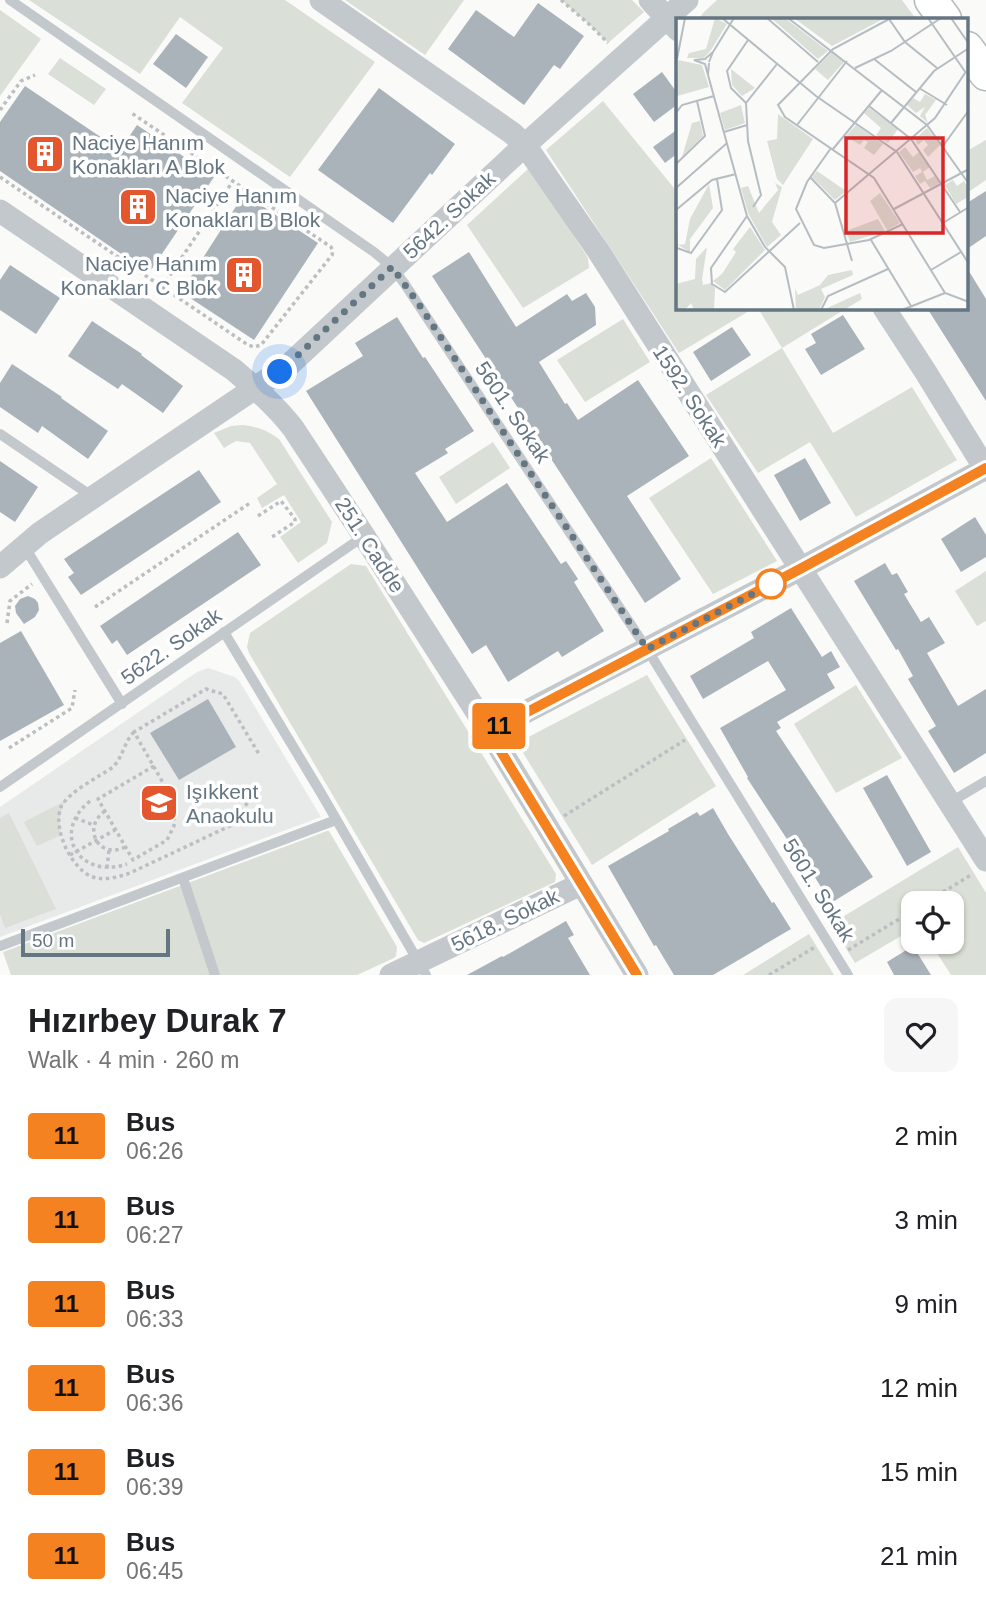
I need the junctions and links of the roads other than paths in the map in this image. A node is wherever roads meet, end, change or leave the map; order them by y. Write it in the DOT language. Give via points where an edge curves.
graph roads {
  1 [pos="10,0"];
  2 [pos="321,0"];
  3 [pos="650,0"];
  4 [pos="687,0"];
  5 [pos="931,0"];
  6 [pos="676,18"];
  7 [pos="944,18"];
  8 [pos="673,24"];
  9 [pos="968,49"];
  10 [pos="986,74"];
  11 [pos="525,145"];
  12 [pos="0,211"];
  13 [pos="392,267"];
  14 [pos="885,310"];
  15 [pos="256,389"];
  16 [pos="0,434"];
  17 [pos="986,469"];
  18 [pos="93,498"];
  19 [pos="364,536"];
  20 [pos="24,546"];
  21 [pos="0,567"];
  22 [pos="800,569"];
  23 [pos="224,632"];
  24 [pos="647,649"];
  25 [pos="122,704"];
  26 [pos="489,732"];
  27 [pos="986,781"];
  28 [pos="0,787"];
  29 [pos="949,803"];
  30 [pos="336,820"];
  31 [pos="981,866"];
  32 [pos="183,878"];
  33 [pos="581,884"];
  34 [pos="0,946"];
  35 [pos="422,968"];
  36 [pos="215,975"];
  37 [pos="391,975"];
  38 [pos="637,975"];
  39 [pos="848,975"];
  1 -- 13 [label="lane, 5601. Sokak"];
  2 -- 11 [label="street, 1592. Sokak"];
  3 -- 8 [label="street"];
  4 -- 6 [label="street, 5642. Sokak"];
  5 -- 7 [label="main road"];
  8 -- 11 [label="street, 5642. Sokak" via="622,58"];
  9 -- 10 [label="main road"];
  11 -- 13 [label="street, 5642. Sokak"];
  11 -- 22 [label="street, 1592. Sokak" via="599,252"];
  12 -- 15 [label="street, 251. Cadde"];
  13 -- 15 [label="street, 5642. Sokak" via="289,365"];
  13 -- 24 [label="lane, 5601. Sokak"];
  14 -- 17 [label="street"];
  15 -- 18 [label="street, 5642. Sokak"];
  15 -- 19 [label="street, 251. Cadde" via="293,428"];
  16 -- 18 [label="lane"];
  17 -- 22 [label="street"];
  18 -- 20 [label="street, 5642. Sokak"];
  19 -- 23 [label="lane, 5622. Sokak"];
  19 -- 26 [label="street, 251. Cadde"];
  20 -- 21 [label="street, 5642. Sokak"];
  20 -- 25 [label="lane"];
  22 -- 24 [label="street"];
  22 -- 29 [label="street, 1592. Sokak"];
  23 -- 25 [label="lane, 5622. Sokak"];
  23 -- 30 [label="lane"];
  24 -- 26 [label="street"];
  24 -- 39 [label="lane, 5601. Sokak"];
  25 -- 28 [label="lane, 5622. Sokak"];
  26 -- 33 [label="street, 251. Cadde"];
  27 -- 29 [label="lane"];
  29 -- 31 [label="street, 1592. Sokak"];
  30 -- 32 [label="lane"];
  30 -- 35 [label="lane"];
  32 -- 34 [label="lane"];
  32 -- 36 [label="lane"];
  33 -- 35 [label="street, 5618. Sokak"];
  33 -- 38 [label="street, 251. Cadde"];
  35 -- 37 [label="street, 5618. Sokak"];
}
